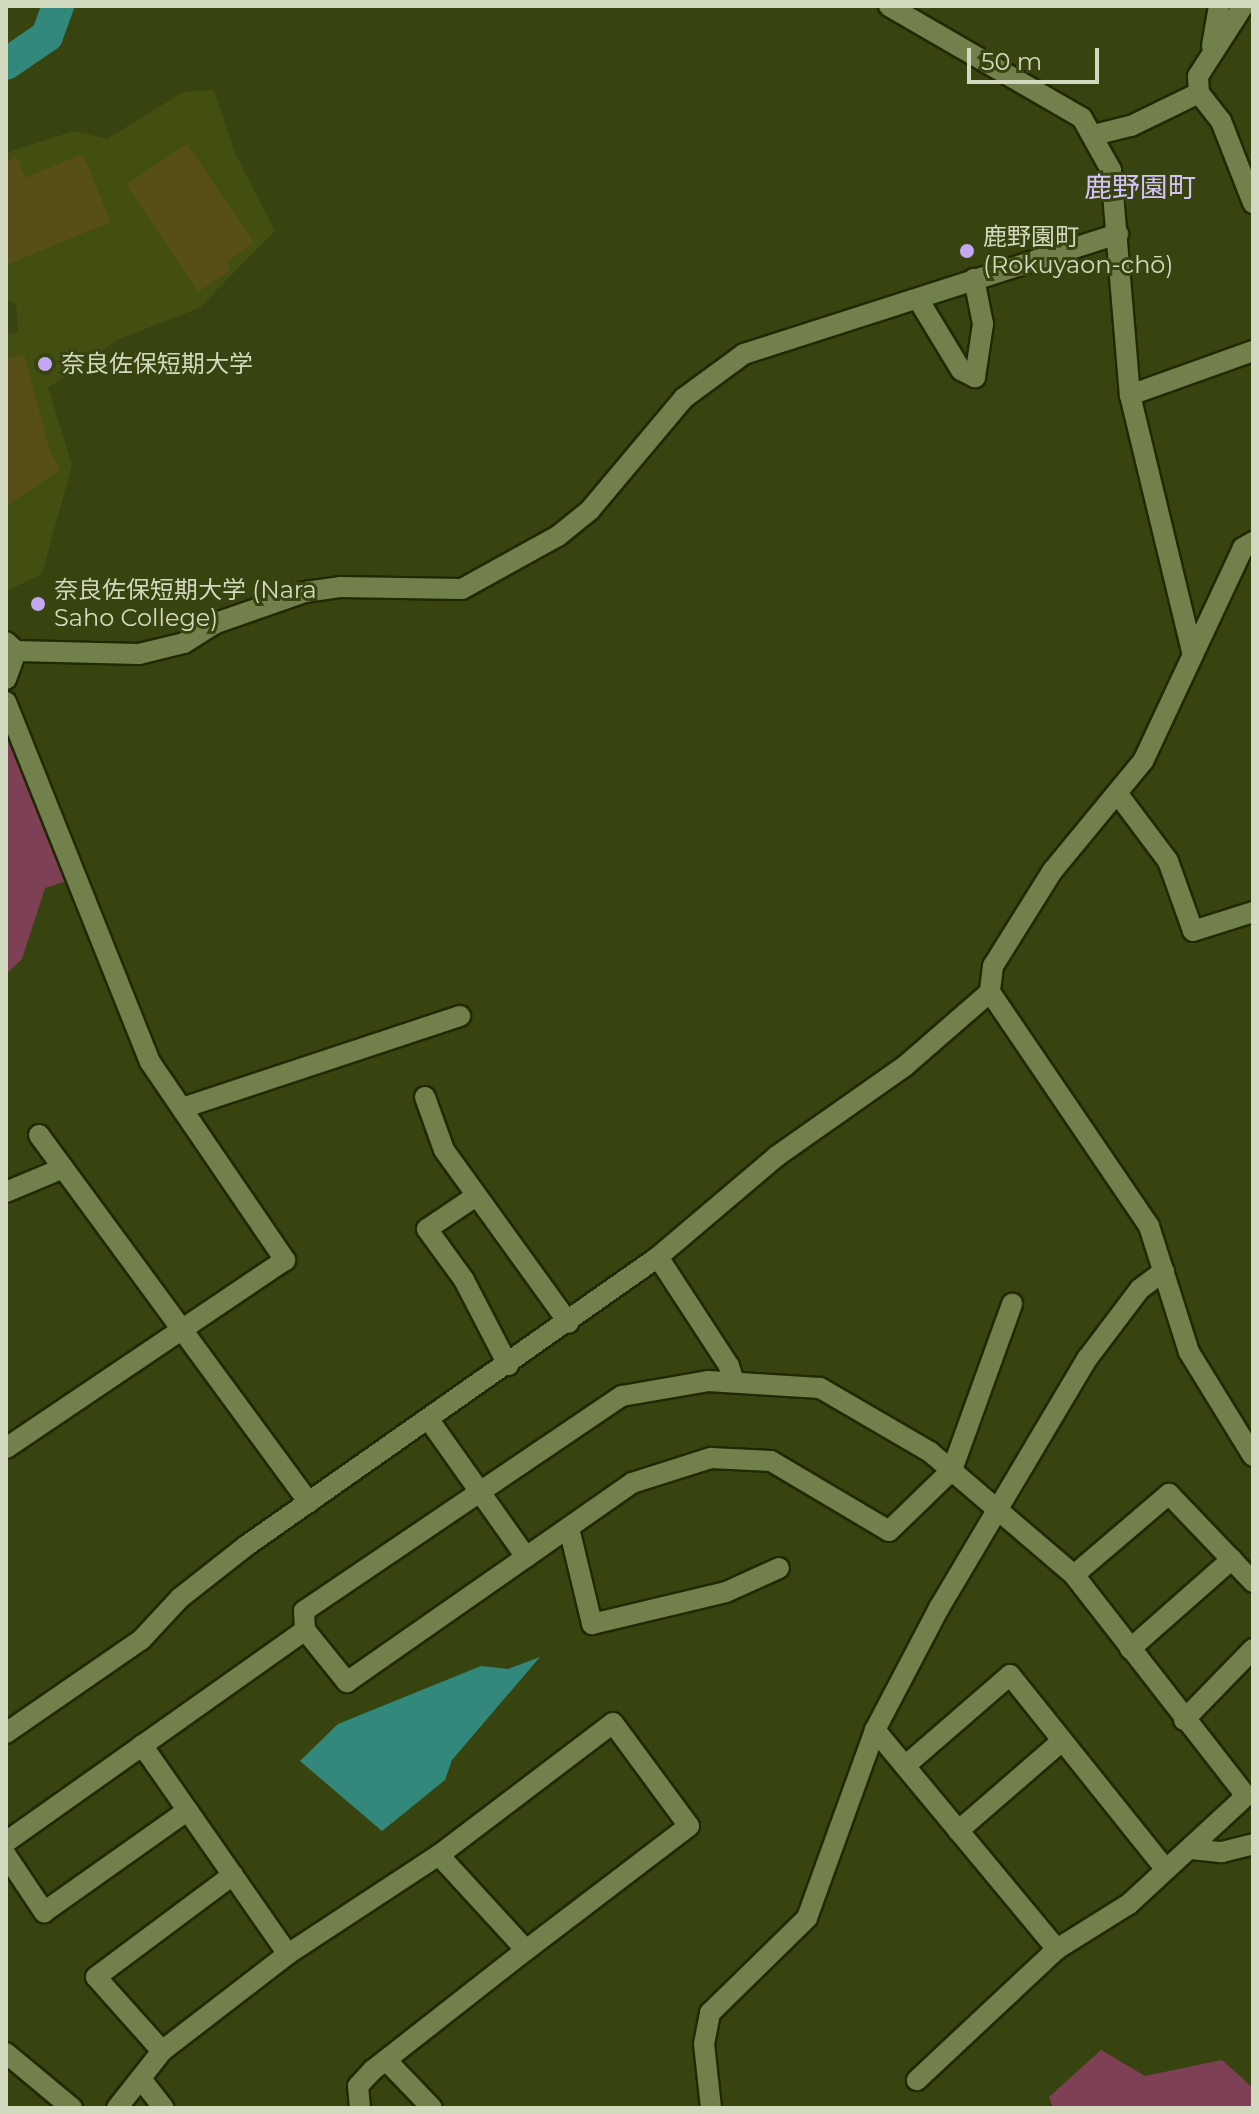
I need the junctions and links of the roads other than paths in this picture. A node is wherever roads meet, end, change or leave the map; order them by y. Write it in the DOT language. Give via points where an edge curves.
graph roads {
  1 [pos="889,6"];
  2 [pos="1219,6"];
  3 [pos="1243,6"];
  4 [pos="1210,54"];
  5 [pos="1199,93"];
  6 [pos="1094,135"];
  7 [pos="1253,203"];
  8 [pos="1118,234"];
  9 [pos="974,279"];
  10 [pos="918,299"];
  11 [pos="1253,351"];
  12 [pos="1130,395"];
  13 [pos="1253,542"];
  14 [pos="11,647"];
  15 [pos="1192,651"];
  16 [pos="6,679"];
  17 [pos="6,702"];
  18 [pos="1117,793"];
  19 [pos="1253,912"];
  20 [pos="990,992"];
  21 [pos="460,1016"];
  22 [pos="425,1097"];
  23 [pos="182,1108"];
  24 [pos="39,1135"];
  25 [pos="63,1168"];
  26 [pos="6,1192"];
  27 [pos="476,1196"];
  28 [pos="658,1257"];
  29 [pos="1164,1271"];
  30 [pos="1012,1304"];
  31 [pos="569,1323"];
  32 [pos="182,1328"];
  33 [pos="508,1365"];
  34 [pos="734,1382"];
  35 [pos="429,1420"];
  36 [pos="8,1443"];
  37 [pos="1253,1456"];
  38 [pos="952,1470"];
  39 [pos="478,1489"];
  40 [pos="309,1502"];
  41 [pos="998,1509"];
  42 [pos="569,1528"];
  43 [pos="526,1557"];
  44 [pos="1232,1559"];
  45 [pos="779,1568"];
  46 [pos="1074,1575"];
  47 [pos="1253,1582"];
  48 [pos="305,1630"];
  49 [pos="1130,1649"];
  50 [pos="1253,1649"];
  51 [pos="1184,1720"];
  52 [pos="875,1730"];
  53 [pos="6,1733"];
  54 [pos="1062,1741"];
  55 [pos="142,1745"];
  56 [pos="905,1766"];
  57 [pos="188,1810"];
  58 [pos="958,1831"];
  59 [pos="6,1842"];
  60 [pos="1253,1844"];
  61 [pos="1191,1849"];
  62 [pos="6,1855"];
  63 [pos="439,1855"];
  64 [pos="1164,1867"];
  65 [pos="233,1875"];
  66 [pos="1057,1949"];
  67 [pos="526,1950"];
  68 [pos="288,1954"];
  69 [pos="162,2051"];
  70 [pos="6,2053"];
  71 [pos="386,2060"];
  72 [pos="141,2079"];
  73 [pos="917,2080"];
  74 [pos="72,2108"];
  75 [pos="117,2108"];
  76 [pos="164,2108"];
  77 [pos="360,2108"];
  78 [pos="432,2108"];
  79 [pos="711,2108"];
  1 -- 6 [label="street" via="1082,118"];
  2 -- 4 [label="street"];
  3 -- 4 [label="street"];
  4 -- 5 [label="street" via="1198,76"];
  5 -- 6 [label="street" via="1131,126"];
  5 -- 7 [label="street" via="1221,121"];
  6 -- 8 [label="street" via="1111,170"];
  8 -- 9 [label="street"];
  8 -- 12 [label="street"];
  9 -- 10 [label="street"];
  9 -- 10 [label="street" via="983,324 975,377 961,370"];
  10 -- 14 [label="street" via="744,354 684,398 590,510 558,536 462,589 340,587 305,592 216,623 184,643 139,654"];
  11 -- 12 [label="street"];
  12 -- 15 [label="street"];
  13 -- 15 [label="street" via="1243,548"];
  14 -- 16 [label="street"];
  15 -- 18 [label="street" via="1143,761"];
  17 -- 23 [label="street" via="150,1062"];
  18 -- 19 [label="street" via="1168,861 1193,931"];
  18 -- 20 [label="street" via="1053,870 993,966"];
  20 -- 28 [label="street" via="905,1066 777,1156"];
  20 -- 29 [label="street" via="1149,1226"];
  21 -- 23 [label="street"];
  22 -- 27 [label="street" via="444,1150"];
  23 -- 32 [label="street" via="285,1260"];
  24 -- 25 [label="street"];
  25 -- 26 [label="street"];
  25 -- 32 [label="street"];
  27 -- 31 [label="street"];
  27 -- 33 [label="street" via="427,1229 464,1280"];
  28 -- 31 [label="street"];
  28 -- 34 [label="street" via="729,1366"];
  29 -- 37 [label="street" via="1189,1352"];
  29 -- 41 [label="street" via="1140,1289 1087,1359"];
  30 -- 38 [label="street"];
  31 -- 33 [label="street"];
  32 -- 36 [label="street"];
  32 -- 40 [label="street"];
  33 -- 35 [label="street"];
  34 -- 38 [label="street" via="820,1388"];
  34 -- 39 [label="street" via="708,1381 622,1396"];
  35 -- 39 [label="street"];
  35 -- 40 [label="street"];
  38 -- 41 [label="street"];
  38 -- 42 [label="street" via="889,1531 771,1461 711,1458 632,1483"];
  39 -- 43 [label="street"];
  39 -- 48 [label="street" via="304,1611"];
  40 -- 53 [label="street" via="180,1598 141,1640"];
  41 -- 46 [label="street"];
  41 -- 52 [label="street"];
  42 -- 43 [label="street"];
  42 -- 45 [label="street" via="592,1624 726,1592"];
  43 -- 48 [label="street" via="347,1682"];
  44 -- 46 [label="street" via="1169,1494"];
  44 -- 47 [label="street"];
  44 -- 49 [label="street"];
  46 -- 49 [label="street"];
  48 -- 55 [label="street"];
  49 -- 51 [label="street"];
  50 -- 51 [label="street"];
  51 -- 61 [label="street" via="1246,1796"];
  52 -- 56 [label="street"];
  52 -- 79 [label="street" via="807,1918 710,2013 704,2044"];
  54 -- 56 [label="street" via="1010,1675"];
  54 -- 58 [label="street"];
  54 -- 64 [label="street"];
  55 -- 57 [label="street"];
  55 -- 59 [label="street"];
  56 -- 58 [label="street"];
  57 -- 62 [label="street" via="44,1912"];
  57 -- 65 [label="street"];
  58 -- 66 [label="street"];
  60 -- 61 [label="street" via="1222,1852"];
  61 -- 64 [label="street"];
  63 -- 67 [label="street"];
  63 -- 67 [label="street" via="613,1723 689,1826"];
  63 -- 68 [label="street"];
  64 -- 66 [label="street" via="1129,1904"];
  65 -- 68 [label="street"];
  65 -- 69 [label="street" via="96,1977"];
  66 -- 73 [label="street"];
  67 -- 71 [label="street"];
  68 -- 69 [label="street"];
  69 -- 72 [label="street"];
  70 -- 74 [label="street"];
  71 -- 77 [label="street" via="358,2086"];
  71 -- 78 [label="street"];
  72 -- 75 [label="street"];
  72 -- 76 [label="street"];
}
